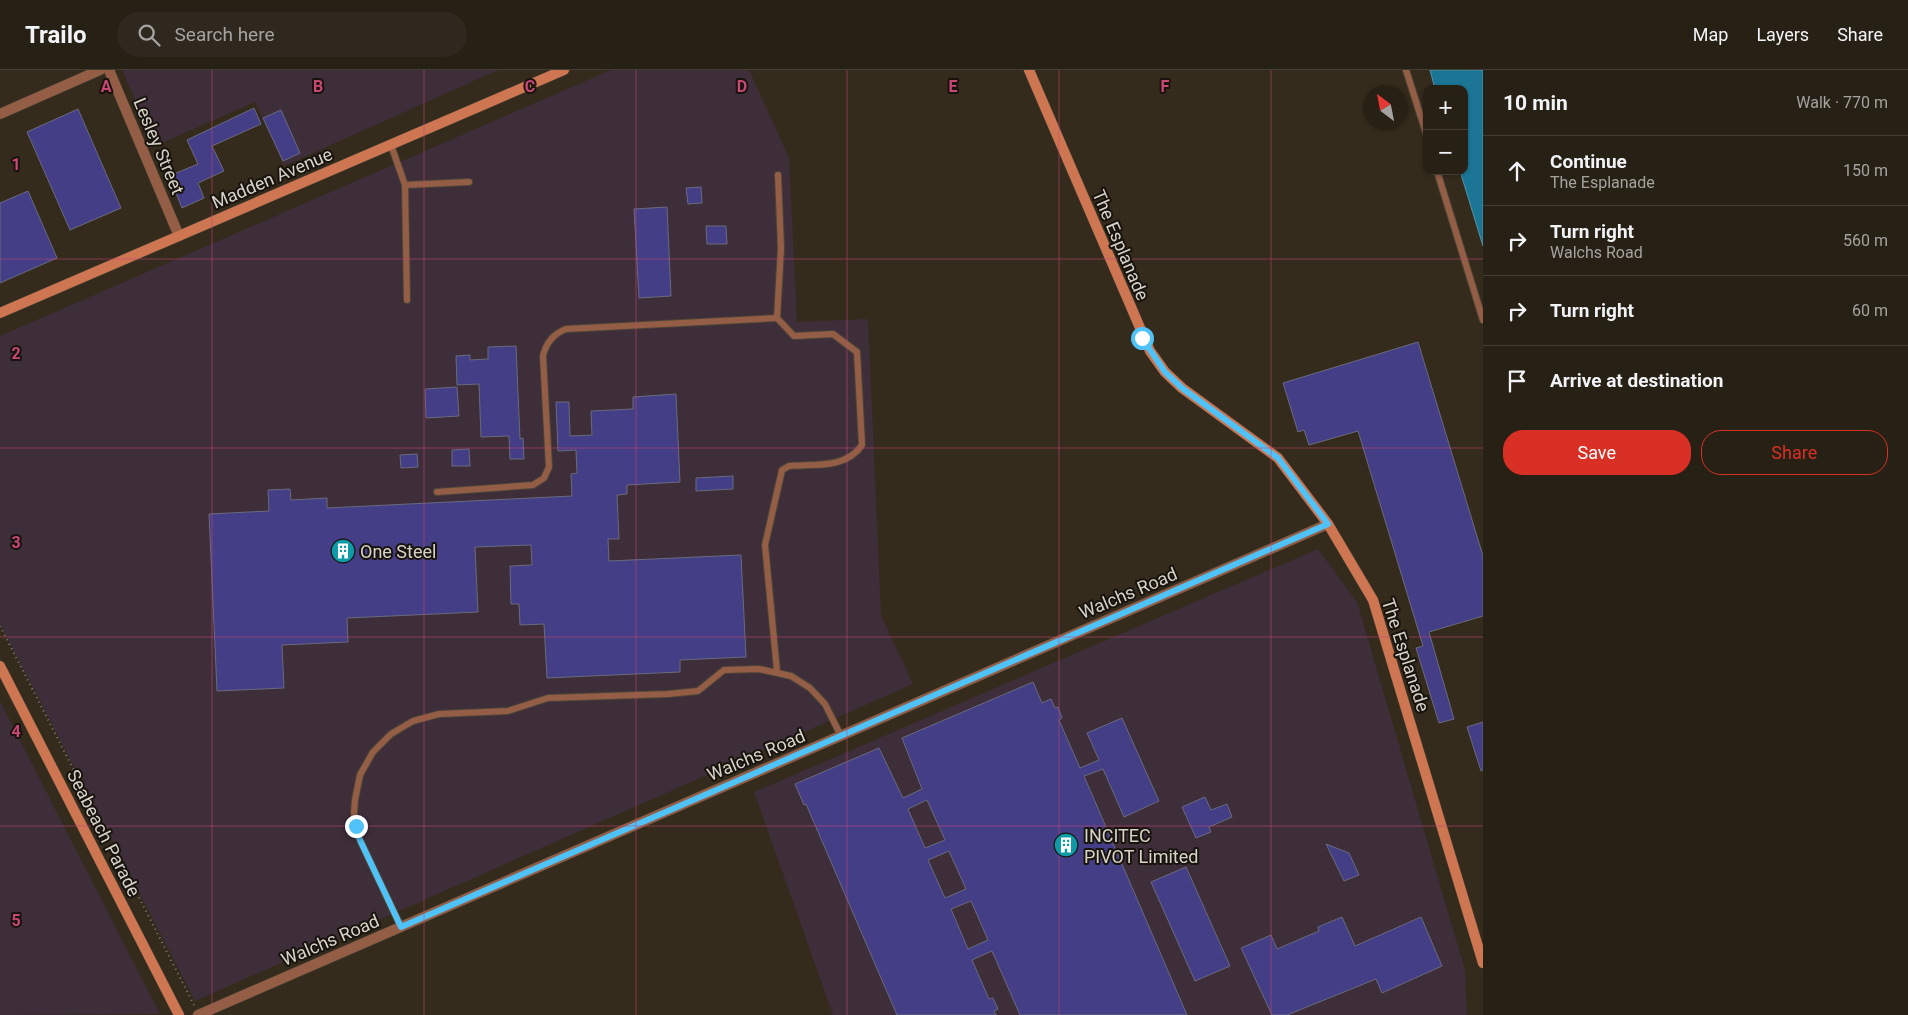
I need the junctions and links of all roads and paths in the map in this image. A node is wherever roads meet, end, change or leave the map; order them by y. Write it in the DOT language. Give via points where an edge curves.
graph roads {
  1 [pos="100,70"];
  2 [pos="109,70"];
  3 [pos="1028,70"];
  4 [pos="1406,70"];
  5 [pos="560,72"];
  6 [pos="0,114"];
  7 [pos="1425,130"];
  8 [pos="391,145"];
  9 [pos="778,175"];
  10 [pos="1439,175"];
  11 [pos="469,182"];
  12 [pos="405,185"];
  13 [pos="179,236"];
  14 [pos="406,300"];
  15 [pos="0,313"];
  16 [pos="778,318"];
  17 [pos="1483,320"];
  18 [pos="437,492"];
  19 [pos="1328,524"];
  20 [pos="0,626"];
  21 [pos="0,666"];
  22 [pos="777,671"];
  23 [pos="841,736"];
  24 [pos="401,927"];
  25 [pos="1483,963"];
  26 [pos="179,1015"];
  27 [pos="198,1015"];
  1 -- 6 [label="street"];
  2 -- 13 [label="street, Lesley Street"];
  3 -- 19 [label="street, The Esplanade" via="1150,351 1182,388 1278,458"];
  4 -- 7 [label="lane"];
  5 -- 8 [label="street, Madden Avenue"];
  8 -- 12 [label="lane"];
  8 -- 13 [label="street, Madden Avenue"];
  9 -- 16 [label="lane" via="781,248"];
  10 -- 17 [label="lane"];
  11 -- 12 [label="lane"];
  12 -- 14 [label="lane"];
  13 -- 15 [label="street, Madden Avenue"];
  16 -- 18 [label="lane" via="560,331 547,344 543,356 549,467 544,478 533,485"];
  16 -- 22 [label="lane" via="794,336 833,334 857,352 862,445 855,454 840,462 789,466 782,470 765,545"];
  19 -- 23 [label="street, Walchs Road"];
  19 -- 25 [label="street, The Esplanade" via="1372,600"];
  20 -- 27 [label="path"];
  21 -- 26 [label="street, Seabeach Parade"];
  22 -- 23 [label="lane" via="801,681 818,695 831,713"];
  22 -- 24 [label="lane" via="724,670 698,691 548,698 508,710 439,714 414,721 391,734 373,752 363,769 356,787 354,813 359,838"];
  23 -- 24 [label="street, Walchs Road"];
  24 -- 27 [label="street, Walchs Road"];
}
